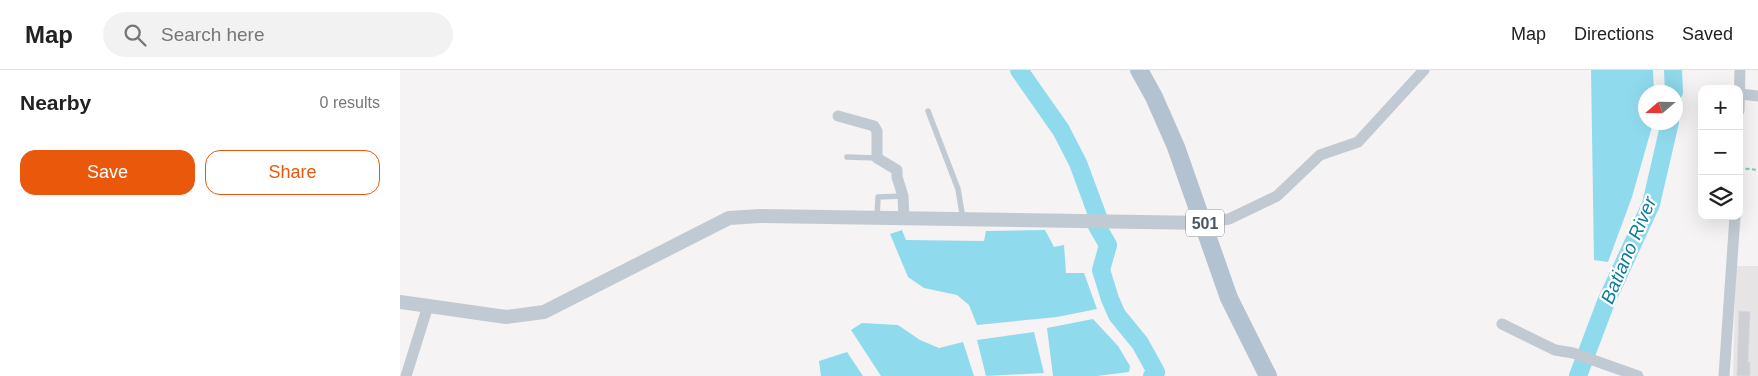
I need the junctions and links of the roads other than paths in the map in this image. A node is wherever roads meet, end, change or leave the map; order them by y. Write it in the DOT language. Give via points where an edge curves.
graph roads {
  1 [pos="1139,70"];
  2 [pos="1424,70"];
  3 [pos="1740,70"];
  4 [pos="1740,85"];
  5 [pos="1743,94"];
  6 [pos="1758,96"];
  7 [pos="928,111"];
  8 [pos="838,116"];
  9 [pos="847,157"];
  10 [pos="877,158"];
  11 [pos="903,196"];
  12 [pos="877,217"];
  13 [pos="904,218"];
  14 [pos="963,219"];
  15 [pos="1735,220"];
  16 [pos="1204,223"];
  17 [pos="400,302"];
  18 [pos="428,306"];
  19 [pos="1502,324"];
  20 [pos="406,376"];
  21 [pos="1268,376"];
  22 [pos="1638,376"];
  23 [pos="1724,376"];
  1 -- 16 [label="main road, 501" via="1172,139"];
  2 -- 16 [label="street" via="1358,142 1320,155 1277,196 1229,219"];
  3 -- 4 [label="street"];
  5 -- 6 [label="street"];
  7 -- 14 [label="lane" via="958,190"];
  8 -- 10 [label="street" via="874,126 877,131"];
  9 -- 10 [label="lane"];
  10 -- 11 [label="street" via="897,170 896,177"];
  11 -- 12 [label="lane" via="878,197"];
  11 -- 13 [label="street"];
  12 -- 13 [label="street"];
  12 -- 18 [label="street" via="729,218 544,312 506,316"];
  13 -- 14 [label="street"];
  14 -- 16 [label="street"];
  15 -- 23 [label="street"];
  16 -- 21 [label="main road, 501" via="1229,298"];
  17 -- 18 [label="street"];
  18 -- 20 [label="street"];
  19 -- 22 [label="street" via="1554,350"];
}
